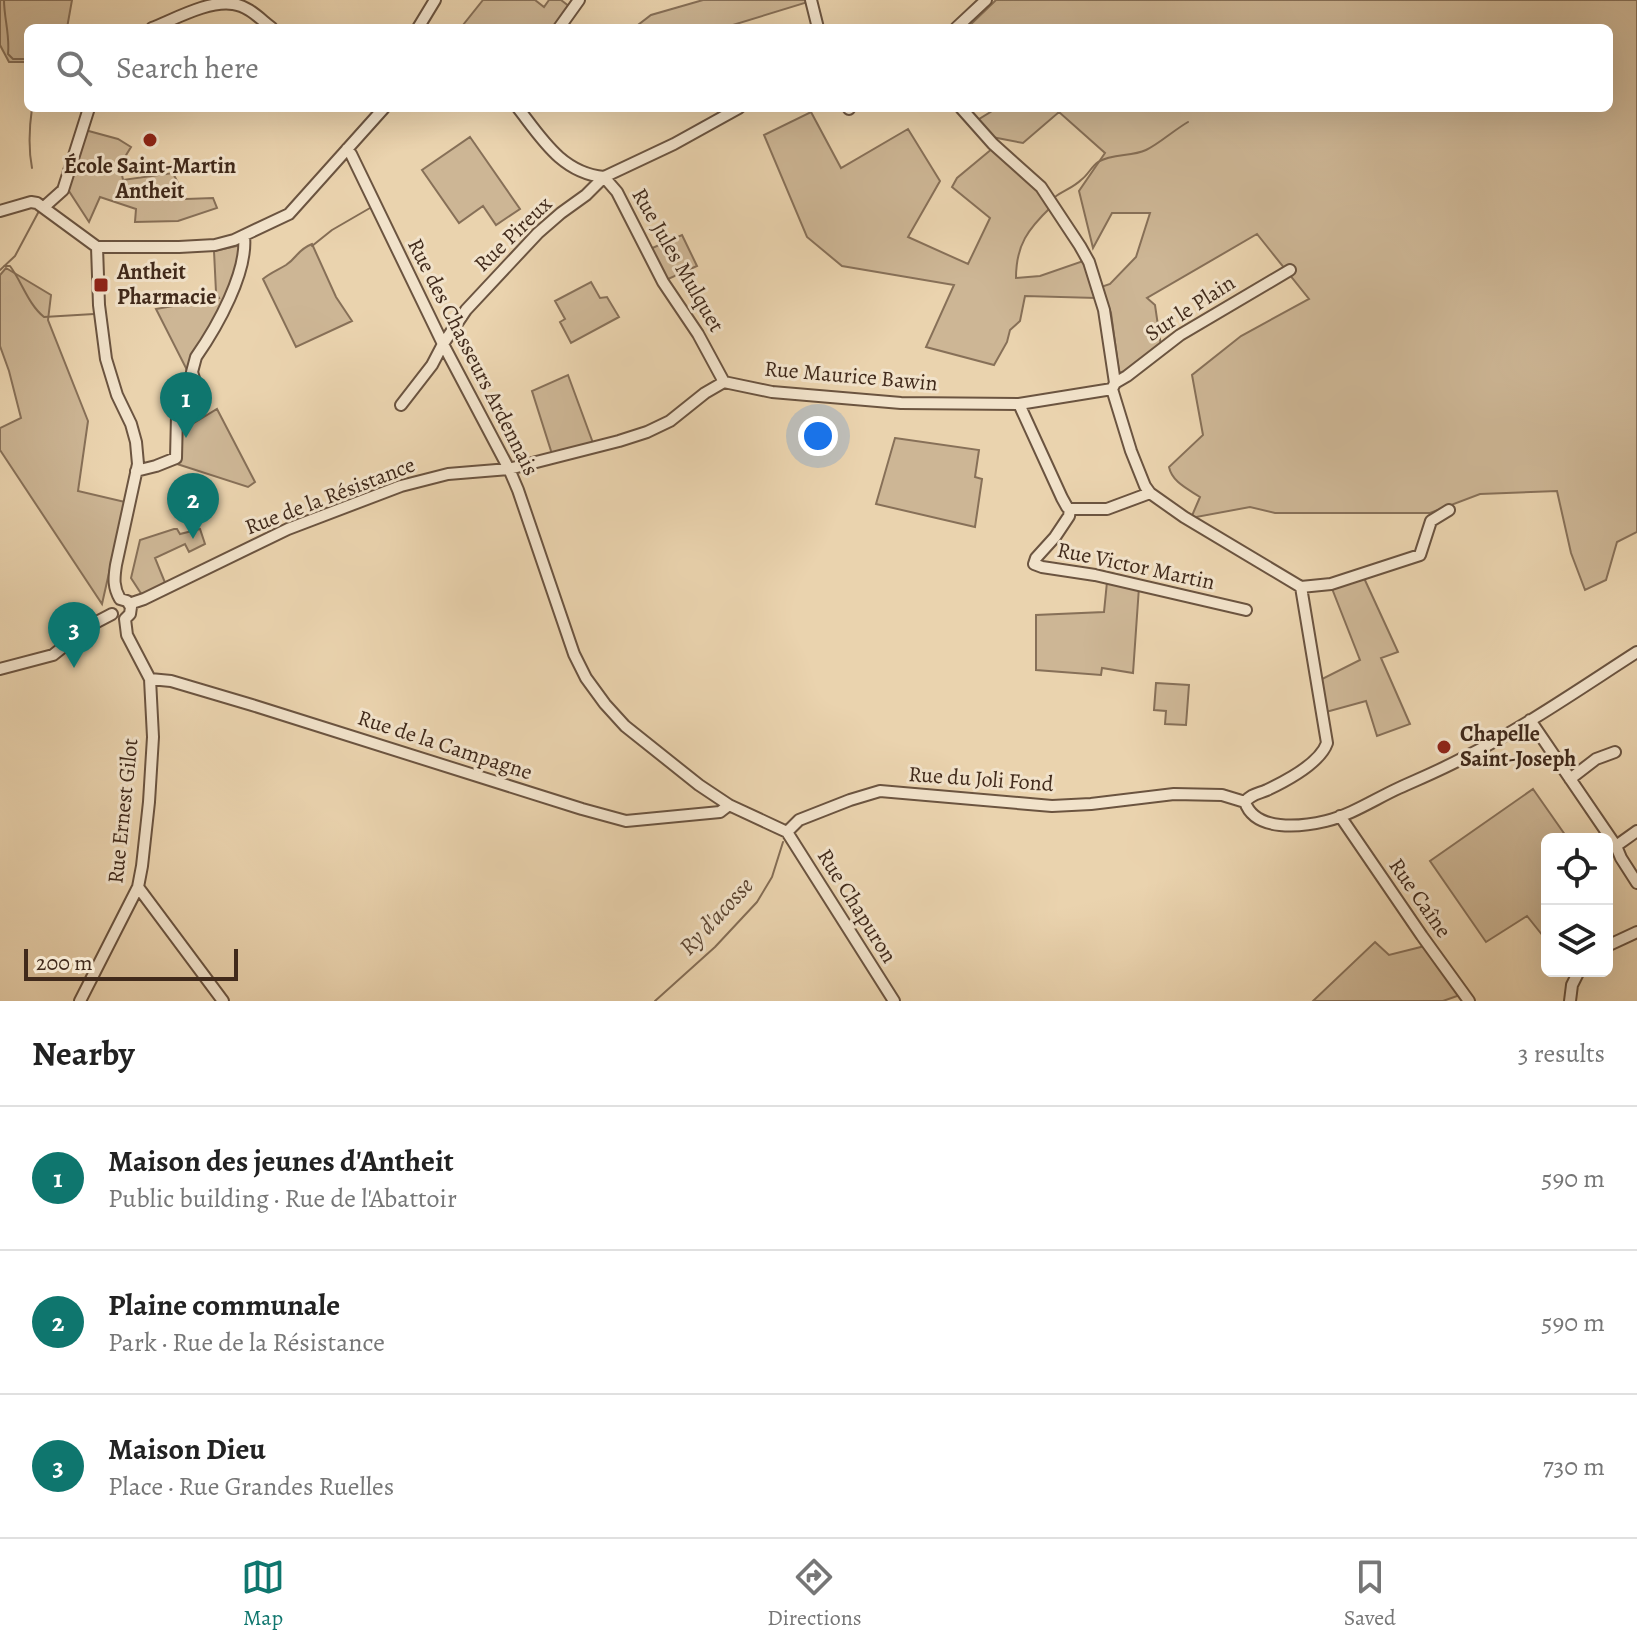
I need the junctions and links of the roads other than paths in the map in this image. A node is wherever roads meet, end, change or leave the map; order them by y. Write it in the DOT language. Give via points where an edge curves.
graph roads {
  1 [pos="435,0"];
  2 [pos="579,0"];
  3 [pos="811,0"];
  4 [pos="986,0"];
  5 [pos="201,4"];
  6 [pos="160,24"];
  7 [pos="267,24"];
  8 [pos="420,24"];
  9 [pos="562,24"];
  10 [pos="817,24"];
  11 [pos="960,24"];
  12 [pos="88,112"];
  13 [pos="380,112"];
  14 [pos="521,112"];
  15 [pos="732,112"];
  16 [pos="965,112"];
  17 [pos="347,149"];
  18 [pos="604,177"];
  19 [pos="44,207"];
  20 [pos="0,211"];
  21 [pos="244,236"];
  22 [pos="97,247"];
  23 [pos="1290,270"];
  24 [pos="443,344"];
  25 [pos="724,382"];
  26 [pos="1113,386"];
  27 [pos="1019,404"];
  28 [pos="401,405"];
  29 [pos="509,469"];
  30 [pos="136,471"];
  31 [pos="1150,493"];
  32 [pos="1070,509"];
  33 [pos="1449,510"];
  34 [pos="1301,587"];
  35 [pos="125,602"];
  36 [pos="1246,610"];
  37 [pos="112,614"];
  38 [pos="125,619"];
  39 [pos="1637,652"];
  40 [pos="0,669"];
  41 [pos="150,679"];
  42 [pos="1530,720"];
  43 [pos="1615,752"];
  44 [pos="1570,779"];
  45 [pos="1245,802"];
  46 [pos="729,805"];
  47 [pos="1340,816"];
  48 [pos="1637,831"];
  49 [pos="787,832"];
  50 [pos="1616,846"];
  51 [pos="1637,883"];
  52 [pos="138,887"];
  53 [pos="1637,932"];
  54 [pos="1613,943"];
  55 [pos="1576,977"];
  56 [pos="80,1001"];
  57 [pos="223,1001"];
  58 [pos="894,1001"];
  59 [pos="1469,1001"];
  60 [pos="1570,1001"];
  1 -- 8 [label="street"];
  2 -- 9 [label="street"];
  3 -- 10 [label="street"];
  4 -- 11 [label="street"];
  5 -- 6 [label="street"];
  5 -- 7 [label="street" via="232,4"];
  12 -- 19 [label="street" via="63,190"];
  13 -- 17 [label="street"];
  14 -- 18 [label="street, Rue Jules Mulquet" via="570,167"];
  15 -- 18 [label="street, Rue Pireux"];
  16 -- 26 [label="street" via="1041,187 1089,262 1104,310"];
  17 -- 21 [label="street" via="289,214"];
  17 -- 24 [label="street, Rue des Chasseurs Ardennais"];
  18 -- 24 [label="street, Rue Pireux" via="510,262"];
  18 -- 25 [label="street, Rue Jules Mulquet"];
  19 -- 20 [label="street" via="31,202"];
  19 -- 22 [label="street"];
  21 -- 22 [label="street" via="196,247"];
  21 -- 30 [label="street" via="231,294 193,365 194,401 177,415 176,458"];
  22 -- 30 [label="street" via="106,359 136,442"];
  23 -- 26 [label="street, Sur le Plain" via="1180,335"];
  24 -- 28 [label="street, Rue Pireux"];
  24 -- 29 [label="street, Rue des Chasseurs Ardennais"];
  25 -- 27 [label="street, Rue Maurice Bawin" via="825,398"];
  25 -- 29 [label="street" via="647,432"];
  26 -- 27 [label="street, Rue Maurice Bawin"];
  26 -- 31 [label="street" via="1131,451"];
  27 -- 32 [label="street, Rue Victor Martin"];
  29 -- 35 [label="street, Rue de la Résistance" via="448,474 401,486 288,529 144,599"];
  29 -- 46 [label="street, Rue des Chasseurs Ardennais" via="586,678 625,726"];
  30 -- 35 [label="street" via="114,581"];
  31 -- 32 [label="street, Rue Victor Martin" via="1107,509"];
  31 -- 34 [label="street"];
  32 -- 36 [label="street, Rue Victor Martin" via="1034,564"];
  33 -- 34 [label="street" via="1431,521 1420,555 1331,584"];
  34 -- 45 [label="street" via="1327,743 1315,760"];
  35 -- 37 [label="street" via="112,604"];
  35 -- 38 [label="street" via="130,614"];
  37 -- 38 [label="street"];
  37 -- 40 [label="street" via="53,655"];
  38 -- 41 [label="street, Rue Ernest Gilot" via="127,635"];
  39 -- 42 [label="street"];
  41 -- 46 [label="street, Rue de la Campagne" via="252,705 626,821 720,812"];
  41 -- 52 [label="street, Rue Ernest Gilot" via="153,737"];
  42 -- 44 [label="street"];
  42 -- 47 [label="street" via="1466,757"];
  43 -- 44 [label="street"];
  44 -- 50 [label="street"];
  45 -- 47 [label="street" via="1247,810 1269,824"];
  45 -- 49 [label="street, Rue du Joli Fond" via="1222,795 1174,794 1052,806 880,791 799,820"];
  46 -- 49 [label="street"];
  47 -- 59 [label="street, Rue Caîne"];
  48 -- 50 [label="street"];
  49 -- 58 [label="street, Rue Chapuron"];
  50 -- 51 [label="street"];
  52 -- 56 [label="street, Rue Ernest Gilot"];
  52 -- 57 [label="street"];
  53 -- 54 [label="street"];
  55 -- 60 [label="street"];
}
